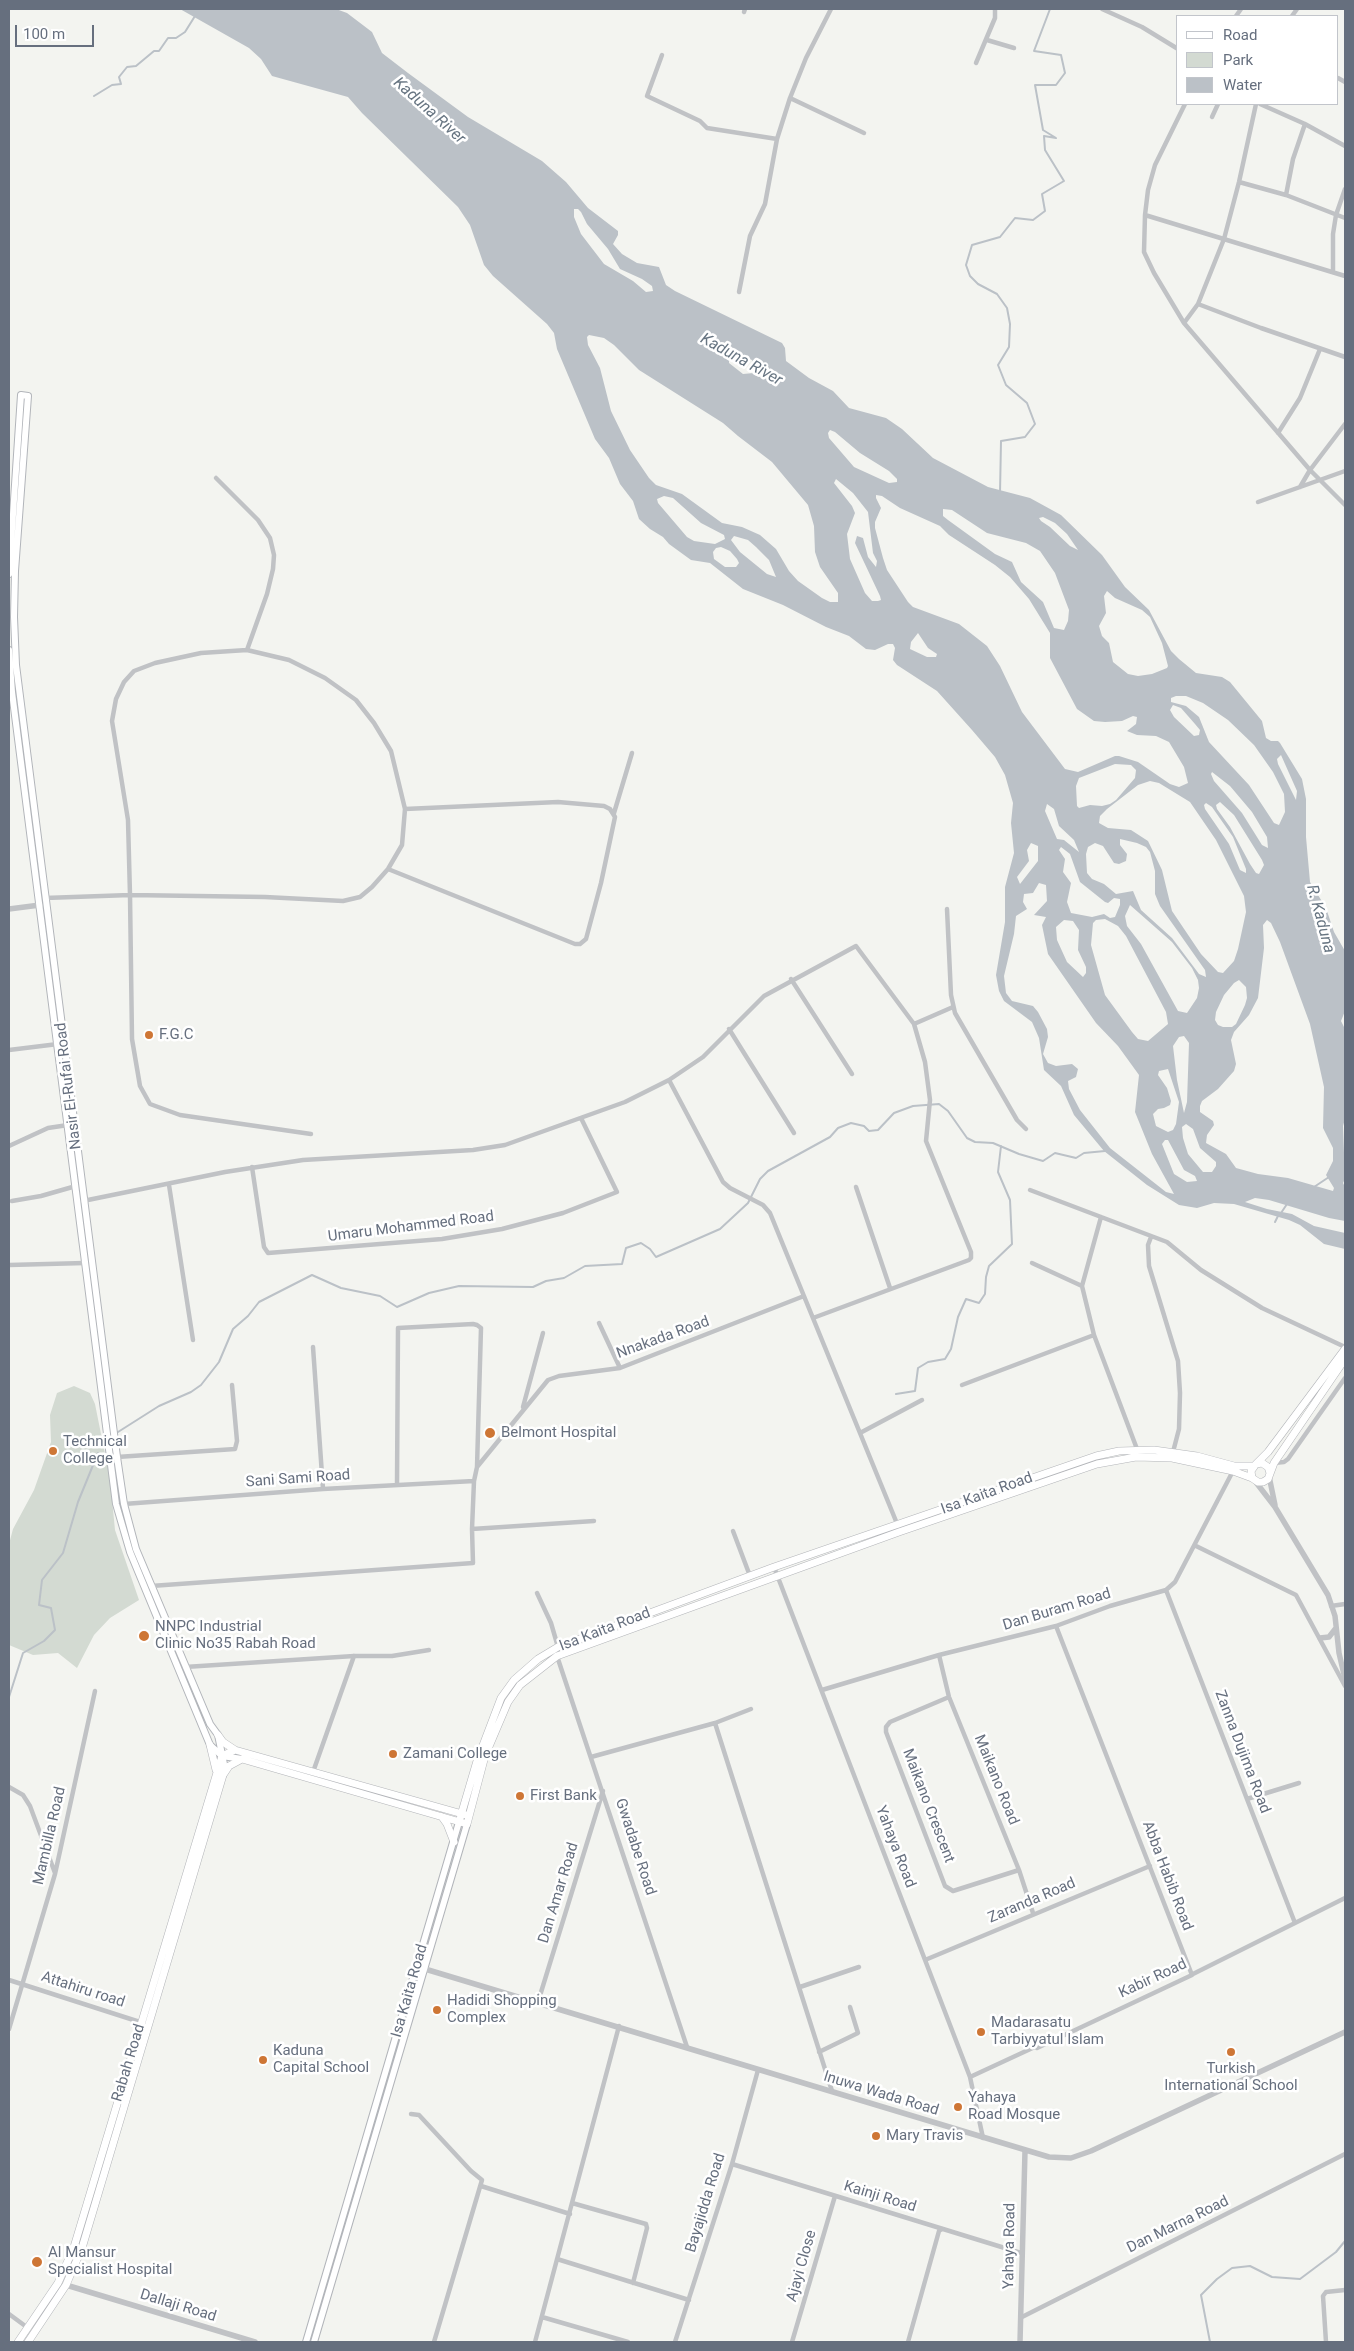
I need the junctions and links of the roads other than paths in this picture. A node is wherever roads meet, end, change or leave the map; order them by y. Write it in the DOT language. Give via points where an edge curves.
graph roads {
  1 [pos="831,9"];
  2 [pos="995,9"];
  3 [pos="1102,9"];
  4 [pos="987,40"];
  5 [pos="1014,48"];
  6 [pos="1176,48"];
  7 [pos="662,55"];
  8 [pos="976,63"];
  9 [pos="790,98"];
  10 [pos="1185,105"];
  11 [pos="1218,105"];
  12 [pos="1256,105"];
  13 [pos="1262,105"];
  14 [pos="1212,117"];
  15 [pos="1305,124"];
  16 [pos="864,133"];
  17 [pos="777,139"];
  18 [pos="1345,146"];
  19 [pos="1239,182"];
  20 [pos="1345,189"];
  21 [pos="1286,195"];
  22 [pos="1336,214"];
  23 [pos="1144,215"];
  24 [pos="1345,218"];
  25 [pos="1224,239"];
  26 [pos="1333,272"];
  27 [pos="1345,276"];
  28 [pos="739,292"];
  29 [pos="1198,304"];
  30 [pos="1184,323"];
  31 [pos="1320,349"];
  32 [pos="1345,357"];
  33 [pos="28,396"];
  34 [pos="1345,424"];
  35 [pos="1278,434"];
  36 [pos="1310,470"];
  37 [pos="1345,471"];
  38 [pos="216,478"];
  39 [pos="1320,480"];
  40 [pos="1300,487"];
  41 [pos="18,489"];
  42 [pos="1258,502"];
  43 [pos="1345,505"];
  44 [pos="9,574"];
  45 [pos="9,650"];
  46 [pos="247,650"];
  47 [pos="10,669"];
  48 [pos="632,753"];
  49 [pos="24,755"];
  50 [pos="405,809"];
  51 [pos="614,813"];
  52 [pos="388,869"];
  53 [pos="130,894"];
  54 [pos="45,898"];
  55 [pos="40,905"];
  56 [pos="9,909"];
  57 [pos="946,909"];
  58 [pos="791,979"];
  59 [pos="55,999"];
  60 [pos="953,1007"];
  61 [pos="914,1024"];
  62 [pos="729,1029"];
  63 [pos="58,1044"];
  64 [pos="9,1050"];
  65 [pos="852,1074"];
  66 [pos="669,1080"];
  67 [pos="581,1118"];
  68 [pos="69,1121"];
  69 [pos="1026,1129"];
  70 [pos="794,1133"];
  71 [pos="311,1134"];
  72 [pos="9,1146"];
  73 [pos="252,1167"];
  74 [pos="169,1185"];
  75 [pos="76,1186"];
  76 [pos="856,1188"];
  77 [pos="1030,1190"];
  78 [pos="12,1201"];
  79 [pos="83,1201"];
  80 [pos="1101,1217"];
  81 [pos="1151,1236"];
  82 [pos="85,1263"];
  83 [pos="1032,1263"];
  84 [pos="9,1265"];
  85 [pos="1082,1286"];
  86 [pos="890,1288"];
  87 [pos="804,1296"];
  88 [pos="813,1318"];
  89 [pos="599,1323"];
  90 [pos="543,1333"];
  91 [pos="1094,1335"];
  92 [pos="193,1340"];
  93 [pos="313,1347"];
  94 [pos="1345,1348"];
  95 [pos="1345,1360"];
  96 [pos="620,1368"];
  97 [pos="1345,1378"];
  98 [pos="232,1385"];
  99 [pos="962,1385"];
  100 [pos="105,1397"];
  101 [pos="922,1400"];
  102 [pos="522,1411"];
  103 [pos="860,1433"];
  104 [pos="1137,1449"];
  105 [pos="1173,1452"];
  106 [pos="117,1457"];
  107 [pos="1274,1462"];
  108 [pos="1255,1465"];
  109 [pos="477,1467"];
  110 [pos="1062,1471"];
  111 [pos="1233,1471"];
  112 [pos="1270,1474"];
  113 [pos="1253,1479"];
  114 [pos="474,1480"];
  115 [pos="397,1485"];
  116 [pos="323,1489"];
  117 [pos="124,1504"];
  118 [pos="1275,1507"];
  119 [pos="594,1521"];
  120 [pos="898,1526"];
  121 [pos="472,1529"];
  122 [pos="733,1531"];
  123 [pos="1196,1546"];
  124 [pos="774,1567"];
  125 [pos="750,1576"];
  126 [pos="777,1577"];
  127 [pos="151,1586"];
  128 [pos="1166,1590"];
  129 [pos="537,1593"];
  130 [pos="1345,1604"];
  131 [pos="1332,1606"];
  132 [pos="1056,1626"];
  133 [pos="1336,1628"];
  134 [pos="1320,1638"];
  135 [pos="558,1647"];
  136 [pos="429,1650"];
  137 [pos="939,1655"];
  138 [pos="354,1656"];
  139 [pos="557,1656"];
  140 [pos="185,1668"];
  141 [pos="1345,1679"];
  142 [pos="1345,1686"];
  143 [pos="822,1690"];
  144 [pos="95,1691"];
  145 [pos="949,1697"];
  146 [pos="751,1709"];
  147 [pos="715,1723"];
  148 [pos="218,1735"];
  149 [pos="210,1745"];
  150 [pos="235,1750"];
  151 [pos="222,1756"];
  152 [pos="591,1757"];
  153 [pos="242,1759"];
  154 [pos="220,1774"];
  155 [pos="312,1775"];
  156 [pos="1299,1783"];
  157 [pos="9,1787"];
  158 [pos="603,1791"];
  159 [pos="1247,1799"];
  160 [pos="465,1803"];
  161 [pos="444,1814"];
  162 [pos="464,1819"];
  163 [pos="202,1834"];
  164 [pos="454,1842"];
  165 [pos="1150,1866"];
  166 [pos="1019,1870"];
  167 [pos="55,1874"];
  168 [pos="1345,1898"];
  169 [pos="1033,1913"];
  170 [pos="1295,1923"];
  171 [pos="925,1960"];
  172 [pos="425,1968"];
  173 [pos="859,1968"];
  174 [pos="1192,1975"];
  175 [pos="9,1980"];
  176 [pos="23,1984"];
  177 [pos="800,1987"];
  178 [pos="538,2002"];
  179 [pos="850,2007"];
  180 [pos="142,2022"];
  181 [pos="150,2024"];
  182 [pos="619,2026"];
  183 [pos="9,2030"];
  184 [pos="1345,2032"];
  185 [pos="688,2047"];
  186 [pos="1037,2048"];
  187 [pos="819,2052"];
  188 [pos="758,2070"];
  189 [pos="970,2077"];
  190 [pos="832,2091"];
  191 [pos="411,2114"];
  192 [pos="983,2138"];
  193 [pos="1025,2150"];
  194 [pos="1345,2154"];
  195 [pos="732,2164"];
  196 [pos="481,2186"];
  197 [pos="835,2196"];
  198 [pos="572,2203"];
  199 [pos="570,2214"];
  200 [pos="942,2229"];
  201 [pos="1021,2253"];
  202 [pos="557,2259"];
  203 [pos="633,2283"];
  204 [pos="66,2285"];
  205 [pos="1345,2290"];
  206 [pos="689,2300"];
  207 [pos="9,2314"];
  208 [pos="542,2317"];
  209 [pos="1022,2318"];
  210 [pos="28,2328"];
  211 [pos="613,2340"];
  212 [pos="18,2342"];
  213 [pos="28,2342"];
  214 [pos="255,2342"];
  215 [pos="306,2342"];
  216 [pos="314,2342"];
  217 [pos="434,2342"];
  218 [pos="535,2342"];
  219 [pos="628,2342"];
  220 [pos="675,2342"];
  221 [pos="792,2342"];
  222 [pos="908,2342"];
  223 [pos="1020,2342"];
  224 [pos="1326,2342"];
  1 -- 9 [label="street"];
  2 -- 4 [label="street"];
  3 -- 6 [label="street" via="1142,26"];
  4 -- 5 [label="street"];
  4 -- 8 [label="street"];
  7 -- 17 [label="street" via="647,96 708,128"];
  9 -- 16 [label="street"];
  9 -- 17 [label="street"];
  10 -- 23 [label="street" via="1155,165"];
  11 -- 14 [label="street"];
  12 -- 19 [label="street"];
  13 -- 15 [label="street"];
  15 -- 18 [label="street"];
  15 -- 21 [label="street" via="1293,159"];
  17 -- 28 [label="street" via="765,204 750,236"];
  19 -- 21 [label="street"];
  19 -- 25 [label="street"];
  20 -- 22 [label="street"];
  21 -- 22 [label="street"];
  22 -- 24 [label="street"];
  22 -- 26 [label="street"];
  23 -- 25 [label="street"];
  23 -- 30 [label="street" via="1144,252"];
  25 -- 26 [label="street"];
  25 -- 29 [label="street"];
  26 -- 27 [label="street"];
  29 -- 30 [label="street"];
  29 -- 31 [label="street"];
  30 -- 35 [label="street"];
  31 -- 32 [label="street"];
  31 -- 35 [label="street" via="1300,398"];
  33 -- 41 [label="main road" via="21,395"];
  34 -- 36 [label="street"];
  35 -- 36 [label="street"];
  36 -- 39 [label="street"];
  36 -- 40 [label="street"];
  37 -- 39 [label="street"];
  38 -- 46 [label="street" via="258,520 270,538 274,555 267,594"];
  39 -- 40 [label="street"];
  39 -- 43 [label="street"];
  40 -- 42 [label="street"];
  41 -- 44 [label="main road"];
  41 -- 49 [label="main road, Nasir El-Rufai Road" via="14,618"];
  45 -- 47 [label="main road, Nasir El-Rufai Road"];
  46 -- 50 [label="street" via="289,660 325,678 356,700 392,751"];
  46 -- 53 [label="street" via="201,653 155,663 134,671 124,682 116,699 112,721 128,820"];
  47 -- 49 [label="main road, Nasir El-Rufai Road"];
  48 -- 51 [label="street"];
  49 -- 54 [label="main road, Nasir El-Rufai Road"];
  49 -- 55 [label="main road, Nasir El-Rufai Road"];
  50 -- 51 [label="street" via="558,802 604,806"];
  50 -- 52 [label="street" via="402,845"];
  51 -- 52 [label="street" via="601,883 586,939 580,944"];
  52 -- 53 [label="street" via="360,896 344,901"];
  53 -- 54 [label="street"];
  53 -- 71 [label="street" via="132,1039 140,1086 150,1104 180,1115"];
  54 -- 59 [label="main road, Nasir El-Rufai Road"];
  55 -- 56 [label="street"];
  55 -- 59 [label="main road, Nasir El-Rufai Road"];
  57 -- 60 [label="street"];
  58 -- 61 [label="street" via="856,946"];
  58 -- 62 [label="street" via="764,996"];
  58 -- 65 [label="street"];
  59 -- 63 [label="main road, Nasir El-Rufai Road"];
  59 -- 68 [label="main road, Nasir El-Rufai Road"];
  60 -- 61 [label="street"];
  60 -- 69 [label="street" via="1012,1112"];
  61 -- 86 [label="street" via="930,1100 927,1147 971,1258"];
  62 -- 66 [label="street" via="703,1057"];
  62 -- 70 [label="street"];
  63 -- 64 [label="street"];
  63 -- 68 [label="main road, Nasir El-Rufai Road"];
  66 -- 67 [label="street" via="625,1102"];
  66 -- 87 [label="street" via="723,1182 763,1205 770,1213"];
  67 -- 73 [label="street" via="505,1145 472,1150 303,1160"];
  67 -- 73 [label="street, Umaru Mohammed Road" via="617,1192 563,1213 502,1229 442,1238 268,1253 264,1247"];
  68 -- 72 [label="street"];
  68 -- 75 [label="main road, Nasir El-Rufai Road"];
  68 -- 79 [label="main road, Nasir El-Rufai Road"];
  73 -- 74 [label="street"];
  74 -- 79 [label="street"];
  74 -- 92 [label="street"];
  75 -- 78 [label="street"];
  75 -- 82 [label="main road, Nasir El-Rufai Road"];
  76 -- 86 [label="street"];
  77 -- 80 [label="street"];
  79 -- 100 [label="main road, Nasir El-Rufai Road"];
  80 -- 81 [label="street"];
  80 -- 85 [label="street"];
  81 -- 94 [label="street" via="1177,1248 1201,1270 1262,1308"];
  81 -- 105 [label="street" via="1149,1266 1178,1361 1179,1430"];
  82 -- 84 [label="street"];
  82 -- 100 [label="main road, Nasir El-Rufai Road"];
  83 -- 85 [label="street"];
  85 -- 91 [label="street"];
  86 -- 88 [label="street"];
  87 -- 88 [label="street"];
  87 -- 96 [label="street, Nnakada Road"];
  88 -- 103 [label="street"];
  89 -- 96 [label="street"];
  90 -- 102 [label="street"];
  91 -- 99 [label="street"];
  91 -- 104 [label="street"];
  93 -- 116 [label="street"];
  94 -- 108 [label="main road"];
  95 -- 107 [label="main road"];
  96 -- 102 [label="street, Nnakada Road" via="548,1380"];
  97 -- 107 [label="street" via="1288,1459"];
  98 -- 106 [label="street" via="237,1441 234,1449"];
  100 -- 106 [label="main road, Nasir El-Rufai Road"];
  100 -- 149 [label="main road, Nasir El-Rufai Road" via="116,1504 122,1530"];
  101 -- 103 [label="street"];
  102 -- 109 [label="street, Nnakada Road"];
  103 -- 120 [label="street"];
  104 -- 105 [label="main road, Isa Kaita Road"];
  104 -- 110 [label="main road, Isa Kaita Road" via="1096,1456"];
  105 -- 108 [label="main road, Isa Kaita Road" via="1234,1466"];
  106 -- 117 [label="main road, Nasir El-Rufai Road"];
  107 -- 112 [label="main road"];
  108 -- 112 [label="main road" via="1265,1464"];
  108 -- 113 [label="main road" via="1251,1472"];
  109 -- 114 [label="street"];
  109 -- 115 [label="street" via="481,1328 473,1324 398,1328"];
  110 -- 111 [label="main road, Isa Kaita Road" via="1136,1457 1172,1458"];
  110 -- 120 [label="main road, Isa Kaita Road"];
  110 -- 126 [label="main road, Isa Kaita Road"];
  111 -- 113 [label="main road, Isa Kaita Road"];
  111 -- 123 [label="street"];
  112 -- 113 [label="main road" via="1263,1482"];
  112 -- 118 [label="street"];
  113 -- 118 [label="street"];
  114 -- 115 [label="street, Sani Sami Road"];
  114 -- 121 [label="street"];
  115 -- 116 [label="street, Sani Sami Road"];
  116 -- 117 [label="street, Sani Sami Road"];
  117 -- 127 [label="main road, Nasir El-Rufai Road" via="136,1549"];
  118 -- 131 [label="street"];
  119 -- 121 [label="street"];
  120 -- 124 [label="main road, Isa Kaita Road"];
  121 -- 127 [label="street" via="474,1560 470,1565"];
  122 -- 125 [label="street"];
  123 -- 128 [label="street" via="1175,1582"];
  123 -- 134 [label="street" via="1296,1595"];
  124 -- 125 [label="main road, Isa Kaita Road"];
  124 -- 126 [label="street, Yahaya Road"];
  125 -- 135 [label="main road, Isa Kaita Road"];
  126 -- 139 [label="main road, Isa Kaita Road"];
  126 -- 143 [label="street, Yahaya Road"];
  127 -- 140 [label="main road, Nasir El-Rufai Road"];
  128 -- 132 [label="street, Dan Buram Road"];
  128 -- 159 [label="street, Zanna Dujima Road"];
  129 -- 135 [label="street"];
  130 -- 131 [label="street"];
  131 -- 133 [label="street"];
  132 -- 137 [label="street, Dan Buram Road"];
  132 -- 165 [label="street, Abba Habib Road"];
  133 -- 134 [label="street" via="1329,1637"];
  133 -- 141 [label="street"];
  134 -- 142 [label="street"];
  135 -- 160 [label="main road, Isa Kaita Road" via="514,1680 501,1698 476,1761"];
  136 -- 138 [label="street" via="392,1656"];
  137 -- 143 [label="street, Dan Buram Road"];
  137 -- 145 [label="street, Maikano Road"];
  138 -- 140 [label="street"];
  138 -- 155 [label="street"];
  139 -- 152 [label="street, Gwadabe Road"];
  139 -- 162 [label="main road, Isa Kaita Road" via="520,1685 508,1702 485,1756"];
  140 -- 148 [label="main road, Nasir El-Rufai Road"];
  143 -- 171 [label="street, Yahaya Road"];
  144 -- 167 [label="street, Mambilla Road"];
  145 -- 166 [label="street, Maikano Road"];
  145 -- 166 [label="street, Maikano Crescent" via="890,1722 886,1727 945,1886 953,1891"];
  146 -- 147 [label="street"];
  147 -- 152 [label="street"];
  147 -- 177 [label="street"];
  148 -- 150 [label="main road"];
  148 -- 151 [label="main road, Nasir El-Rufai Road"];
  149 -- 151 [label="main road, Nasir El-Rufai Road"];
  149 -- 154 [label="main road"];
  150 -- 151 [label="main road"];
  150 -- 155 [label="main road"];
  151 -- 153 [label="main road"];
  151 -- 154 [label="main road, Rabah Road"];
  152 -- 158 [label="street, Gwadabe Road"];
  153 -- 154 [label="main road"];
  153 -- 155 [label="main road"];
  154 -- 163 [label="main road, Rabah Road"];
  155 -- 161 [label="main road"];
  156 -- 159 [label="street"];
  157 -- 167 [label="street" via="23,1795 30,1806"];
  158 -- 178 [label="street, Dan Amar Road"];
  158 -- 185 [label="street, Gwadabe Road"];
  159 -- 170 [label="street, Zanna Dujima Road"];
  160 -- 161 [label="main road"];
  160 -- 162 [label="main road, Isa Kaita Road"];
  161 -- 162 [label="main road"];
  161 -- 164 [label="main road"];
  162 -- 164 [label="main road, Isa Kaita Road"];
  162 -- 172 [label="main road, Isa Kaita Road"];
  163 -- 180 [label="main road, Rabah Road"];
  163 -- 181 [label="main road, Rabah Road"];
  164 -- 215 [label="main road, Isa Kaita Road"];
  165 -- 169 [label="street, Zaranda Road"];
  165 -- 174 [label="street, Abba Habib Road"];
  166 -- 169 [label="street, Maikano Road"];
  167 -- 176 [label="street, Mambilla Road"];
  168 -- 170 [label="street, Kabir Road"];
  169 -- 171 [label="street, Zaranda Road"];
  170 -- 174 [label="street, Kabir Road"];
  171 -- 189 [label="street, Yahaya Road"];
  172 -- 178 [label="street, Inuwa Wada Road"];
  172 -- 216 [label="main road, Isa Kaita Road"];
  173 -- 177 [label="street"];
  174 -- 186 [label="street"];
  174 -- 189 [label="street, Kabir Road"];
  175 -- 176 [label="street, Attahiru road"];
  176 -- 180 [label="street, Attahiru road"];
  176 -- 183 [label="street, Mambilla Road"];
  177 -- 187 [label="street"];
  178 -- 182 [label="street, Inuwa Wada Road"];
  179 -- 187 [label="street" via="858,2032"];
  180 -- 181 [label="street, Attahiru road"];
  180 -- 210 [label="main road, Rabah Road" via="74,2246 58,2283"];
  181 -- 204 [label="main road, Rabah Road" via="82,2248"];
  182 -- 185 [label="street, Inuwa Wada Road"];
  182 -- 198 [label="street"];
  184 -- 193 [label="street, Inuwa Wada Road" via="1091,2151 1064,2158"];
  185 -- 188 [label="street, Inuwa Wada Road"];
  187 -- 190 [label="street"];
  188 -- 190 [label="street, Inuwa Wada Road"];
  188 -- 195 [label="street, Bayajidda Road"];
  189 -- 192 [label="street, Yahaya Road"];
  190 -- 192 [label="street, Inuwa Wada Road"];
  191 -- 196 [label="street" via="419,2115 482,2180"];
  192 -- 193 [label="street, Inuwa Wada Road"];
  193 -- 201 [label="street, Yahaya Road"];
  194 -- 209 [label="street, Dan Marna Road"];
  195 -- 197 [label="street, Kainji Road"];
  195 -- 206 [label="street, Bayajidda Road"];
  196 -- 199 [label="street"];
  196 -- 217 [label="street"];
  197 -- 200 [label="street, Kainji Road"];
  197 -- 221 [label="street, Ajayi Close"];
  198 -- 199 [label="street"];
  198 -- 203 [label="street" via="646,2224"];
  199 -- 202 [label="street"];
  200 -- 201 [label="street, Kainji Road"];
  200 -- 222 [label="street"];
  201 -- 209 [label="street, Yahaya Road"];
  202 -- 203 [label="street"];
  202 -- 208 [label="street"];
  203 -- 206 [label="street"];
  204 -- 213 [label="main road, Rabah Road"];
  204 -- 214 [label="street, Dallaji Road"];
  205 -- 224 [label="street" via="1326,2292 1323,2296"];
  206 -- 220 [label="street, Bayajidda Road"];
  207 -- 210 [label="street"];
  208 -- 211 [label="street"];
  208 -- 218 [label="street"];
  209 -- 223 [label="street, Yahaya Road"];
  210 -- 212 [label="main road, Rabah Road"];
  211 -- 219 [label="street"];
}
